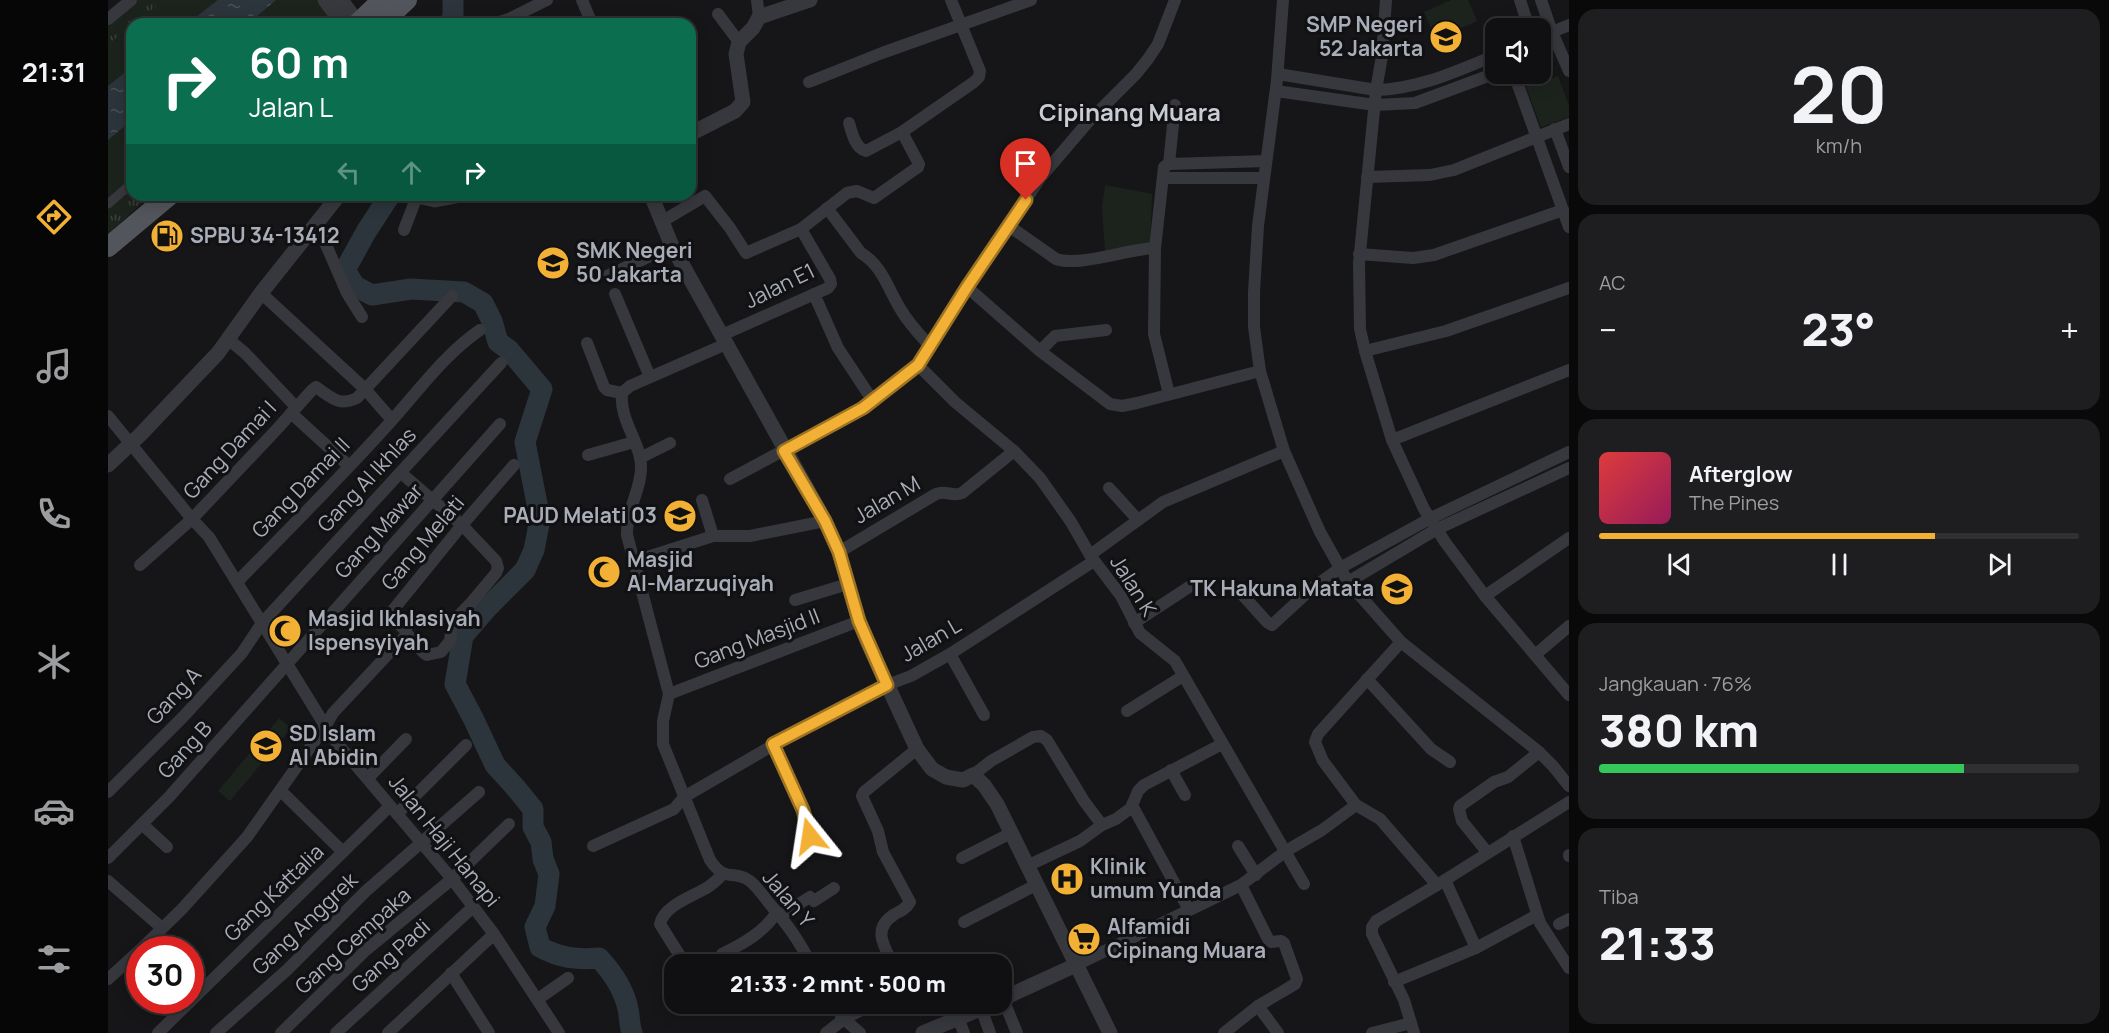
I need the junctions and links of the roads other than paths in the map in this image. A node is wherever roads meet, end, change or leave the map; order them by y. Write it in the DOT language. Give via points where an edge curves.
graph roads {
  1 [pos="131,0"];
  2 [pos="382,0"];
  3 [pos="407,0"];
  4 [pos="547,0"];
  5 [pos="582,0"];
  6 [pos="757,0"];
  7 [pos="810,0"];
  8 [pos="951,0"];
  9 [pos="1031,0"];
  10 [pos="1176,0"];
  11 [pos="1283,0"];
  12 [pos="1386,0"];
  13 [pos="1520,0"];
  14 [pos="1541,0"];
  15 [pos="342,13"];
  16 [pos="718,14"];
  17 [pos="759,16"];
  18 [pos="388,18"];
  19 [pos="516,18"];
  20 [pos="588,18"];
  21 [pos="1526,18"];
  22 [pos="1544,18"];
  23 [pos="108,19"];
  24 [pos="960,25"];
  25 [pos="1569,25"];
  26 [pos="1551,32"];
  27 [pos="739,42"];
  28 [pos="1551,42"];
  29 [pos="1485,59"];
  30 [pos="1569,71"];
  31 [pos="1278,74"];
  32 [pos="1485,77"];
  33 [pos="809,82"];
  34 [pos="1518,84"];
  35 [pos="1276,90"];
  36 [pos="1376,90"];
  37 [pos="1176,105"];
  38 [pos="1375,105"];
  39 [pos="849,123"];
  40 [pos="1569,124"];
  41 [pos="906,129"];
  42 [pos="1556,129"];
  43 [pos="696,131"];
  44 [pos="1537,137"];
  45 [pos="1266,160"];
  46 [pos="1169,164"];
  47 [pos="1569,166"];
  48 [pos="1367,177"];
  49 [pos="1163,178"];
  50 [pos="1264,178"];
  51 [pos="126,188"];
  52 [pos="144,201"];
  53 [pos="163,201"];
  54 [pos="334,201"];
  55 [pos="413,201"];
  56 [pos="653,201"];
  57 [pos="108,204"];
  58 [pos="827,208"];
  59 [pos="1563,210"];
  60 [pos="661,222"];
  61 [pos="317,224"];
  62 [pos="1009,226"];
  63 [pos="1569,227"];
  64 [pos="801,229"];
  65 [pos="404,230"];
  66 [pos="108,234"];
  67 [pos="672,246"];
  68 [pos="108,247"];
  69 [pos="1155,249"];
  70 [pos="1359,254"];
  71 [pos="609,275"];
  72 [pos="967,287"];
  73 [pos="1569,288"];
  74 [pos="261,293"];
  75 [pos="615,294"];
  76 [pos="814,294"];
  77 [pos="452,296"];
  78 [pos="362,317"];
  79 [pos="480,330"];
  80 [pos="1106,330"];
  81 [pos="228,339"];
  82 [pos="724,339"];
  83 [pos="587,343"];
  84 [pos="931,347"];
  85 [pos="1040,351"];
  86 [pos="1365,351"];
  87 [pos="501,363"];
  88 [pos="918,365"];
  89 [pos="1569,370"];
  90 [pos="1260,371"];
  91 [pos="650,377"];
  92 [pos="364,389"];
  93 [pos="622,393"];
  94 [pos="1169,394"];
  95 [pos="873,401"];
  96 [pos="293,410"];
  97 [pos="108,416"];
  98 [pos="392,420"];
  99 [pos="500,424"];
  100 [pos="1392,440"];
  101 [pos="634,442"];
  102 [pos="130,443"];
  103 [pos="670,443"];
  104 [pos="784,451"];
  105 [pos="1014,451"];
  106 [pos="1284,451"];
  107 [pos="1569,452"];
  108 [pos="588,455"];
  109 [pos="640,458"];
  110 [pos="108,465"];
  111 [pos="514,465"];
  112 [pos="349,466"];
  113 [pos="1569,468"];
  114 [pos="400,473"];
  115 [pos="730,479"];
  116 [pos="1109,488"];
  117 [pos="702,500"];
  118 [pos="433,501"];
  119 [pos="192,519"];
  120 [pos="1138,520"];
  121 [pos="825,521"];
  122 [pos="1434,524"];
  123 [pos="462,525"];
  124 [pos="713,536"];
  125 [pos="1569,538"];
  126 [pos="839,552"];
  127 [pos="1092,558"];
  128 [pos="635,561"];
  129 [pos="140,565"];
  130 [pos="1340,568"];
  131 [pos="238,581"];
  132 [pos="1348,582"];
  133 [pos="848,584"];
  134 [pos="1189,587"];
  135 [pos="1239,591"];
  136 [pos="1485,596"];
  137 [pos="795,600"];
  138 [pos="859,621"];
  139 [pos="262,623"];
  140 [pos="1134,623"];
  141 [pos="1569,626"];
  142 [pos="407,634"];
  143 [pos="1401,642"];
  144 [pos="950,654"];
  145 [pos="1535,655"];
  146 [pos="287,663"];
  147 [pos="1183,676"];
  148 [pos="1367,679"];
  149 [pos="887,685"];
  150 [pos="669,694"];
  151 [pos="1569,694"];
  152 [pos="1127,711"];
  153 [pos="984,715"];
  154 [pos="327,725"];
  155 [pos="406,739"];
  156 [pos="773,744"];
  157 [pos="1222,744"];
  158 [pos="466,745"];
  159 [pos="917,749"];
  160 [pos="1539,752"];
  161 [pos="1450,762"];
  162 [pos="1171,770"];
  163 [pos="973,775"];
  164 [pos="368,778"];
  165 [pos="1569,786"];
  166 [pos="281,791"];
  167 [pos="108,792"];
  168 [pos="479,792"];
  169 [pos="1185,795"];
  170 [pos="684,796"];
  171 [pos="1569,802"];
  172 [pos="1132,805"];
  173 [pos="1356,805"];
  174 [pos="394,810"];
  175 [pos="142,824"];
  176 [pos="509,824"];
  177 [pos="1102,825"];
  178 [pos="1011,833"];
  179 [pos="810,836"];
  180 [pos="1513,836"];
  181 [pos="420,843"];
  182 [pos="593,846"];
  183 [pos="1238,846"];
  184 [pos="167,847"];
  185 [pos="1286,851"];
  186 [pos="343,852"];
  187 [pos="1487,852"];
  188 [pos="108,858"];
  189 [pos="962,858"];
  190 [pos="1027,866"];
  191 [pos="723,874"];
  192 [pos="1256,875"];
  193 [pos="452,879"];
  194 [pos="108,881"];
  195 [pos="1441,883"];
  196 [pos="1304,884"];
  197 [pos="1036,885"];
  198 [pos="1241,885"];
  199 [pos="834,888"];
  200 [pos="473,908"];
  201 [pos="1189,910"];
  202 [pos="779,914"];
  203 [pos="1537,915"];
  204 [pos="964,921"];
  205 [pos="162,928"];
  206 [pos="494,934"];
  207 [pos="154,936"];
  208 [pos="1476,948"];
  209 [pos="679,954"];
  210 [pos="722,954"];
  211 [pos="803,954"];
  212 [pos="888,954"];
  213 [pos="126,963"];
  214 [pos="1076,965"];
  215 [pos="1569,968"];
  216 [pos="451,973"];
  217 [pos="568,978"];
  218 [pos="108,979"];
  219 [pos="1394,982"];
  220 [pos="1012,994"];
  221 [pos="538,999"];
  222 [pos="1258,1006"];
  223 [pos="840,1014"];
  224 [pos="853,1014"];
  225 [pos="978,1014"];
  226 [pos="992,1014"];
  227 [pos="1003,1014"];
  228 [pos="843,1019"];
  229 [pos="961,1026"];
  230 [pos="1412,1028"];
  231 [pos="557,1032"];
  232 [pos="158,1033"];
  233 [pos="216,1033"];
  234 [pos="281,1033"];
  235 [pos="336,1033"];
  236 [pos="387,1033"];
  237 [pos="489,1033"];
  238 [pos="826,1033"];
  239 [pos="860,1033"];
  240 [pos="923,1033"];
  241 [pos="990,1033"];
  242 [pos="1017,1033"];
  243 [pos="1110,1033"];
  244 [pos="1224,1033"];
  245 [pos="1278,1033"];
  246 [pos="1372,1033"];
  1 -- 23 [label="street"];
  2 -- 15 [label="main road"];
  3 -- 18 [label="main road"];
  4 -- 19 [label="street"];
  5 -- 20 [label="street"];
  6 -- 17 [label="street"];
  7 -- 17 [label="street"];
  8 -- 24 [label="street"];
  9 -- 24 [label="street"];
  10 -- 62 [label="street" via="1148,59 1061,152"];
  11 -- 31 [label="street"];
  12 -- 36 [label="street"];
  13 -- 21 [label="street"];
  14 -- 22 [label="street"];
  16 -- 27 [label="street"];
  17 -- 27 [label="street"];
  24 -- 33 [label="street"];
  24 -- 41 [label="street" via="979,77"];
  25 -- 26 [label="street"];
  27 -- 43 [label="street" via="736,54 743,102 735,111"];
  28 -- 30 [label="street"];
  29 -- 36 [label="street" via="1422,84"];
  31 -- 35 [label="street"];
  31 -- 36 [label="street"];
  32 -- 38 [label="street" via="1415,103"];
  34 -- 44 [label="street"];
  35 -- 38 [label="street"];
  35 -- 45 [label="street"];
  36 -- 38 [label="street"];
  37 -- 46 [label="street"];
  38 -- 48 [label="street"];
  39 -- 41 [label="street" via="857,144 866,151"];
  40 -- 42 [label="street"];
  41 -- 58 [label="street" via="918,167 874,198 853,191"];
  42 -- 44 [label="street"];
  42 -- 47 [label="street"];
  44 -- 48 [label="street" via="1454,170 1430,175"];
  44 -- 59 [label="street"];
  45 -- 46 [label="street"];
  45 -- 50 [label="street"];
  46 -- 49 [label="street" via="1164,166"];
  48 -- 70 [label="street"];
  49 -- 50 [label="street"];
  49 -- 69 [label="street"];
  50 -- 90 [label="street" via="1254,292"];
  51 -- 57 [label="street"];
  52 -- 66 [label="main road"];
  53 -- 68 [label="main road"];
  54 -- 61 [label="street"];
  55 -- 65 [label="street"];
  56 -- 60 [label="street"];
  58 -- 64 [label="street"];
  58 -- 84 [label="street" via="884,278 901,310"];
  59 -- 63 [label="street"];
  59 -- 70 [label="street" via="1434,255 1413,258"];
  60 -- 64 [label="street" via="705,196 746,253"];
  60 -- 67 [label="street"];
  61 -- 74 [label="street"];
  61 -- 78 [label="street" via="347,294"];
  62 -- 69 [label="street" via="1063,261"];
  62 -- 72 [label="street"];
  64 -- 76 [label="street, Jalan E1" via="831,284"];
  67 -- 71 [label="street"];
  67 -- 82 [label="street"];
  69 -- 94 [label="street" via="1154,334"];
  70 -- 86 [label="street" via="1360,329"];
  72 -- 84 [label="street"];
  72 -- 85 [label="street"];
  73 -- 86 [label="street" via="1446,331"];
  74 -- 81 [label="street"];
  74 -- 92 [label="street"];
  75 -- 91 [label="street"];
  76 -- 82 [label="street, Jalan E1"];
  76 -- 95 [label="street" via="838,348"];
  77 -- 92 [label="street"];
  79 -- 98 [label="street, Gang Damai II" via="455,351"];
  80 -- 85 [label="street" via="1055,336"];
  81 -- 96 [label="street" via="245,353"];
  81 -- 102 [label="street"];
  82 -- 91 [label="street, Jalan E1"];
  82 -- 104 [label="street"];
  83 -- 93 [label="street" via="604,387"];
  84 -- 88 [label="street"];
  85 -- 94 [label="street" via="1110,404 1122,406"];
  86 -- 100 [label="street"];
  87 -- 114 [label="street, Gang Al Ikhlas"];
  88 -- 95 [label="street"];
  88 -- 105 [label="street, Jalan K"];
  89 -- 100 [label="street"];
  90 -- 94 [label="street"];
  90 -- 106 [label="street"];
  91 -- 93 [label="street, Jalan E1"];
  92 -- 96 [label="street, Gang Damai I" via="348,402 338,401 316,387"];
  92 -- 98 [label="street"];
  93 -- 101 [label="street" via="622,407"];
  95 -- 104 [label="street"];
  96 -- 112 [label="street"];
  96 -- 119 [label="street, Gang Damai I"];
  97 -- 102 [label="street, Jalan Haji Hanapi"];
  98 -- 112 [label="street, Gang Damai II"];
  99 -- 118 [label="street, Gang Mawar"];
  100 -- 122 [label="street"];
  101 -- 108 [label="street"];
  101 -- 109 [label="street"];
  102 -- 110 [label="street"];
  102 -- 119 [label="street, Jalan Haji Hanapi"];
  103 -- 109 [label="street"];
  104 -- 115 [label="street"];
  104 -- 121 [label="street"];
  105 -- 126 [label="street, Jalan M" via="962,494 936,494"];
  105 -- 127 [label="street, Jalan K" via="1041,478"];
  106 -- 120 [label="street, Jalan L" via="1174,496"];
  106 -- 130 [label="street"];
  107 -- 122 [label="street"];
  109 -- 128 [label="street" via="642,467 627,522"];
  111 -- 123 [label="street, Gang Melati"];
  112 -- 131 [label="street, Gang Damai II"];
  113 -- 122 [label="street"];
  114 -- 118 [label="street"];
  114 -- 139 [label="street, Gang Al Ikhlas"];
  116 -- 120 [label="street"];
  117 -- 124 [label="street"];
  118 -- 123 [label="street"];
  118 -- 146 [label="street, Gang Mawar"];
  119 -- 129 [label="street, Gang Damai I"];
  119 -- 131 [label="street, Jalan Haji Hanapi"];
  120 -- 127 [label="street, Jalan L"];
  121 -- 124 [label="street" via="750,536"];
  121 -- 126 [label="street"];
  122 -- 130 [label="street"];
  122 -- 132 [label="street"];
  122 -- 136 [label="street"];
  123 -- 142 [label="street, Gang Melati" via="389,615"];
  123 -- 142 [label="street" via="496,561 496,573 452,623 450,641 441,652 427,655"];
  124 -- 128 [label="street"];
  125 -- 136 [label="street"];
  126 -- 133 [label="street"];
  127 -- 140 [label="street, Jalan K" via="1121,596"];
  127 -- 144 [label="street, Jalan L"];
  128 -- 150 [label="street"];
  130 -- 132 [label="street"];
  130 -- 135 [label="street" via="1272,625"];
  131 -- 139 [label="street, Jalan Haji Hanapi"];
  132 -- 143 [label="street"];
  133 -- 137 [label="street"];
  133 -- 138 [label="street"];
  134 -- 140 [label="street"];
  136 -- 145 [label="street"];
  138 -- 149 [label="street"];
  138 -- 150 [label="street, Gang Masjid II"];
  139 -- 146 [label="street, Jalan Haji Hanapi"];
  139 -- 167 [label="street, Gang A" via="242,653"];
  140 -- 147 [label="street, Jalan K" via="1145,638 1172,657"];
  141 -- 145 [label="street"];
  142 -- 154 [label="street" via="333,713"];
  143 -- 148 [label="street"];
  143 -- 160 [label="street"];
  144 -- 149 [label="street, Jalan L"];
  144 -- 153 [label="street"];
  145 -- 151 [label="street"];
  146 -- 154 [label="street, Jalan Haji Hanapi"];
  146 -- 175 [label="street, Gang B"];
  147 -- 152 [label="street"];
  147 -- 157 [label="street, Jalan K"];
  148 -- 161 [label="street" via="1431,749"];
  148 -- 173 [label="street" via="1315,742 1323,761"];
  149 -- 156 [label="street, Jalan L"];
  149 -- 159 [label="street"];
  150 -- 170 [label="street" via="663,744"];
  154 -- 164 [label="street, Jalan Haji Hanapi" via="332,737"];
  154 -- 166 [label="street"];
  155 -- 164 [label="street"];
  156 -- 170 [label="street, Jalan L"];
  156 -- 179 [label="street" via="803,810"];
  157 -- 162 [label="street"];
  157 -- 185 [label="street, Jalan K"];
  158 -- 174 [label="street, Gang Kattalia"];
  159 -- 163 [label="street" via="932,769 946,777 963,780"];
  159 -- 212 [label="street" via="862,796 883,852 910,905 883,925 882,940"];
  160 -- 165 [label="street"];
  160 -- 187 [label="street" via="1459,809 1462,820"];
  162 -- 169 [label="street"];
  162 -- 172 [label="street" via="1144,785"];
  163 -- 177 [label="street" via="991,761 1041,736"];
  163 -- 178 [label="street" via="989,792"];
  164 -- 174 [label="street, Jalan Haji Hanapi"];
  166 -- 186 [label="street"];
  166 -- 205 [label="street" via="247,837"];
  168 -- 181 [label="street, Gang Anggrek"];
  170 -- 182 [label="street, Jalan L" via="674,809"];
  170 -- 191 [label="street" via="710,861"];
  171 -- 180 [label="street"];
  172 -- 177 [label="street"];
  172 -- 201 [label="street"];
  173 -- 185 [label="street"];
  173 -- 195 [label="street" via="1380,819"];
  174 -- 181 [label="street, Jalan Haji Hanapi"];
  174 -- 186 [label="street, Gang Kattalia"];
  175 -- 184 [label="street"];
  175 -- 188 [label="street, Gang B"];
  176 -- 193 [label="street, Gang Cempaka"];
  177 -- 190 [label="street" via="1080,841"];
  178 -- 189 [label="street"];
  178 -- 190 [label="street"];
  180 -- 187 [label="street"];
  180 -- 203 [label="street"];
  181 -- 193 [label="street, Jalan Haji Hanapi"];
  181 -- 233 [label="street, Gang Anggrek"];
  183 -- 192 [label="street"];
  185 -- 192 [label="street"];
  185 -- 196 [label="street, Jalan K"];
  186 -- 232 [label="street, Gang Kattalia"];
  187 -- 195 [label="street"];
  190 -- 197 [label="street"];
  191 -- 202 [label="street, Jalan Y" via="744,877"];
  191 -- 209 [label="street" via="668,910 661,919 660,924"];
  192 -- 198 [label="street"];
  193 -- 200 [label="street, Jalan Haji Hanapi"];
  193 -- 234 [label="street, Gang Cempaka" via="366,950"];
  194 -- 205 [label="street"];
  195 -- 208 [label="street"];
  195 -- 219 [label="street" via="1372,927"];
  197 -- 204 [label="street"];
  197 -- 214 [label="street"];
  198 -- 201 [label="street"];
  198 -- 222 [label="street" via="1268,939 1284,943 1297,979"];
  199 -- 202 [label="street" via="814,901 810,897"];
  200 -- 206 [label="street, Jalan Haji Hanapi"];
  200 -- 235 [label="street, Gang Padi"];
  201 -- 214 [label="street"];
  202 -- 210 [label="street" via="769,925"];
  202 -- 211 [label="street, Jalan Y"];
  203 -- 208 [label="street"];
  203 -- 215 [label="street"];
  205 -- 207 [label="street"];
  206 -- 216 [label="street"];
  206 -- 221 [label="street, Jalan Haji Hanapi"];
  208 -- 219 [label="street"];
  213 -- 218 [label="street"];
  214 -- 220 [label="street"];
  214 -- 243 [label="street"];
  216 -- 236 [label="street"];
  216 -- 237 [label="street"];
  217 -- 221 [label="street"];
  219 -- 230 [label="street"];
  221 -- 231 [label="street, Jalan Haji Hanapi"];
  222 -- 244 [label="street"];
  222 -- 245 [label="street"];
  223 -- 228 [label="street"];
  224 -- 228 [label="street"];
  225 -- 229 [label="street"];
  226 -- 241 [label="street"];
  227 -- 242 [label="street"];
  228 -- 238 [label="street"];
  228 -- 239 [label="street"];
  229 -- 240 [label="street"];
  230 -- 246 [label="street"];
}
